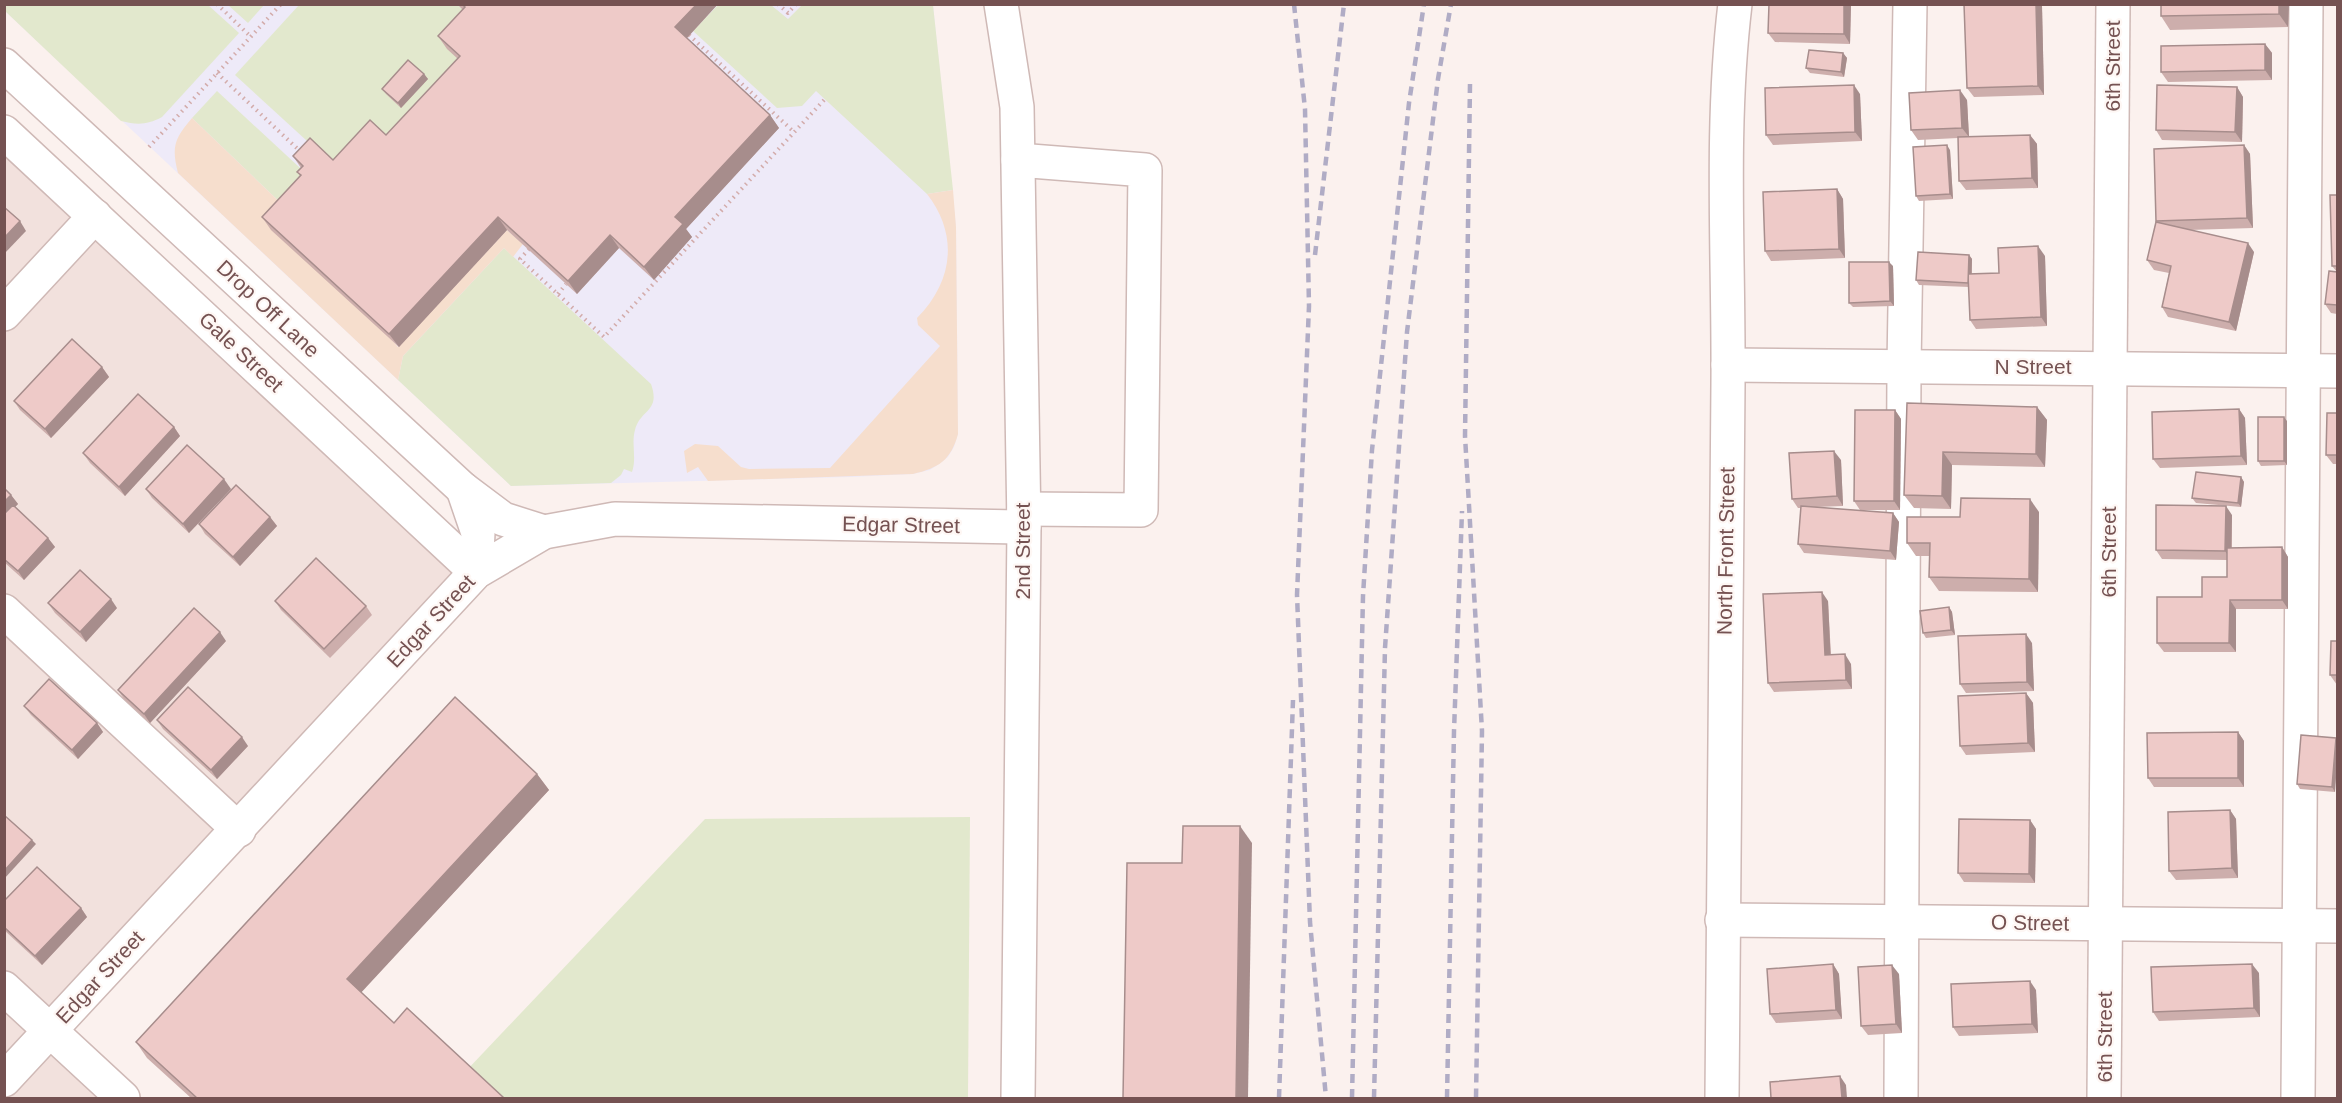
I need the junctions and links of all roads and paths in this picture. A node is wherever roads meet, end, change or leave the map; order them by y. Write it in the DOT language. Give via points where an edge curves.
graph roads {
  1 [pos="217,4"];
  2 [pos="281,4"];
  3 [pos="778,4"];
  4 [pos="796,4"];
  5 [pos="1001,4"];
  6 [pos="1735,4"];
  7 [pos="1910,4"];
  8 [pos="2113,4"];
  9 [pos="2306,4"];
  10 [pos="689,35"];
  11 [pos="251,37"];
  12 [pos="4,65"];
  13 [pos="217,73"];
  14 [pos="825,99"];
  15 [pos="4,132"];
  16 [pos="794,132"];
  17 [pos="142,154"];
  18 [pos="310,160"];
  19 [pos="1018,160"];
  20 [pos="95,216"];
  21 [pos="529,249"];
  22 [pos="566,284"];
  23 [pos="558,294"];
  24 [pos="4,314"];
  25 [pos="1728,365"];
  26 [pos="1904,366"];
  27 [pos="2110,368"];
  28 [pos="2304,370"];
  29 [pos="2337,371"];
  30 [pos="463,489"];
  31 [pos="1024,518"];
  32 [pos="544,532"];
  33 [pos="476,572"];
  34 [pos="4,611"];
  35 [pos="239,830"];
  36 [pos="1722,920"];
  37 [pos="1901,922"];
  38 [pos="2106,924"];
  39 [pos="2300,926"];
  40 [pos="2337,926"];
  41 [pos="4,988"];
  42 [pos="50,1031"];
  43 [pos="4,1080"];
  44 [pos="123,1098"];
  45 [pos="1018,1098"];
  46 [pos="1722,1098"];
  47 [pos="1901,1098"];
  48 [pos="2104,1098"];
  49 [pos="2298,1098"];
  1 -- 11 [label="path"];
  2 -- 11 [label="path"];
  3 -- 4 [label="path" via="788,13"];
  5 -- 19 [label="street, 2nd Street" via="1017,107"];
  6 -- 25 [label="street, North Front Street" via="1730,41 1726,195"];
  7 -- 26 [label="street"];
  8 -- 27 [label="street, 6th Street"];
  9 -- 28 [label="street"];
  10 -- 16 [label="path"];
  11 -- 13 [label="path"];
  12 -- 30 [label="street, Drop Off Lane"];
  13 -- 17 [label="path"];
  13 -- 18 [label="path"];
  14 -- 16 [label="path"];
  15 -- 20 [label="street, Gale Street"];
  16 -- 23 [label="path" via="604,337"];
  19 -- 31 [label="street, 2nd Street"];
  19 -- 31 [label="street, Edgar Street" via="1145,170 1141,510"];
  20 -- 24 [label="street"];
  20 -- 33 [label="street, Gale Street"];
  21 -- 23 [label="path" via="520,259"];
  22 -- 23 [label="path"];
  25 -- 26 [label="street, N Street"];
  25 -- 36 [label="street, North Front Street"];
  26 -- 27 [label="street, N Street"];
  26 -- 37 [label="street"];
  27 -- 28 [label="street, N Street"];
  27 -- 38 [label="street, 6th Street"];
  28 -- 29 [label="street, N Street"];
  28 -- 39 [label="street"];
  30 -- 32 [label="street, Drop Off Lane" via="503,519"];
  30 -- 33 [label="street" via="478,534"];
  31 -- 32 [label="street, Edgar Street" via="615,519"];
  31 -- 45 [label="street, 2nd Street"];
  32 -- 33 [label="street, Edgar Street"];
  33 -- 35 [label="street, Edgar Street"];
  34 -- 35 [label="street"];
  35 -- 42 [label="street, Edgar Street"];
  36 -- 37 [label="street, O Street"];
  36 -- 46 [label="street, North Front Street"];
  37 -- 38 [label="street, O Street"];
  37 -- 47 [label="street"];
  38 -- 39 [label="street, O Street"];
  38 -- 48 [label="street, 6th Street"];
  39 -- 40 [label="street, O Street"];
  39 -- 49 [label="street"];
  41 -- 42 [label="street"];
  42 -- 43 [label="street, Edgar Street"];
  42 -- 44 [label="street"];
}
